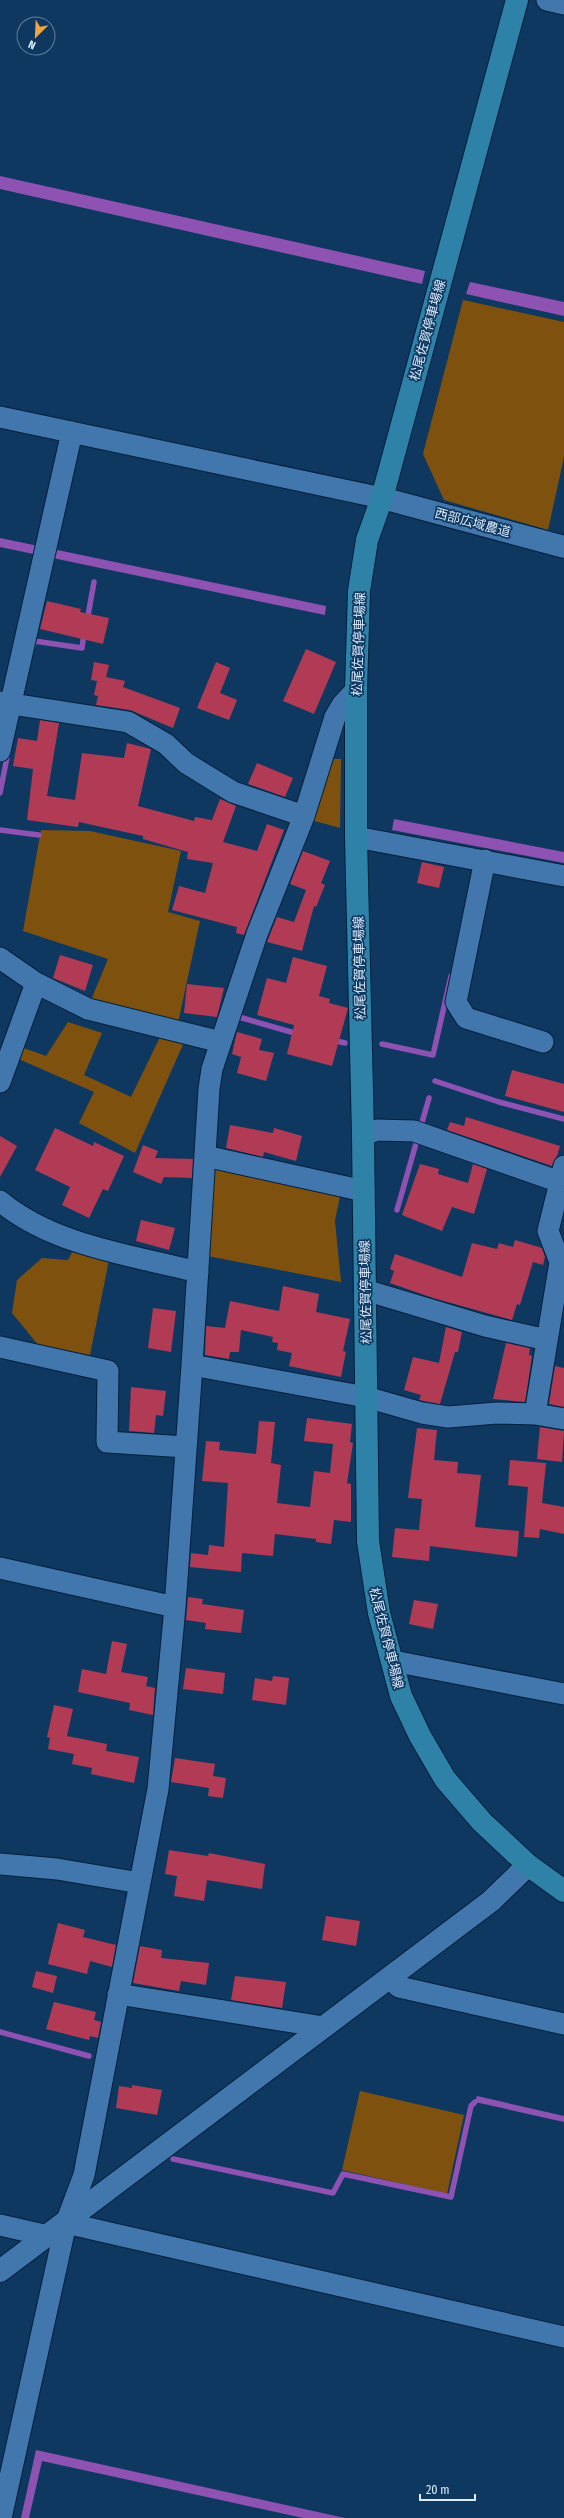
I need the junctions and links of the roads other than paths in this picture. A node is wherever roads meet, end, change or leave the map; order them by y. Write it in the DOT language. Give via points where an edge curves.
graph roads {
  1 [pos="517,0"];
  2 [pos="547,0"];
  3 [pos="564,4"];
  4 [pos="0,417"];
  5 [pos="72,432"];
  6 [pos="382,498"];
  7 [pos="564,547"];
  8 [pos="356,690"];
  9 [pos="5,703"];
  10 [pos="0,751"];
  11 [pos="304,816"];
  12 [pos="356,837"];
  13 [pos="485,860"];
  14 [pos="564,876"];
  15 [pos="0,958"];
  16 [pos="36,982"];
  17 [pos="221,1042"];
  18 [pos="543,1042"];
  19 [pos="0,1082"];
  20 [pos="363,1135"];
  21 [pos="205,1156"];
  22 [pos="562,1174"];
  23 [pos="364,1191"];
  24 [pos="0,1202"];
  25 [pos="198,1272"];
  26 [pos="365,1290"];
  27 [pos="547,1340"];
  28 [pos="0,1347"];
  29 [pos="192,1365"];
  30 [pos="366,1397"];
  31 [pos="535,1414"];
  32 [pos="564,1419"];
  33 [pos="186,1448"];
  34 [pos="0,1568"];
  35 [pos="176,1607"];
  36 [pos="393,1661"];
  37 [pos="564,1694"];
  38 [pos="0,1864"];
  39 [pos="528,1865"];
  40 [pos="140,1883"];
  41 [pos="564,1891"];
  42 [pos="389,1978"];
  43 [pos="118,1994"];
  44 [pos="564,2024"];
  45 [pos="324,2027"];
  46 [pos="66,2223"];
  47 [pos="0,2225"];
  48 [pos="48,2236"];
  49 [pos="0,2271"];
  50 [pos="564,2337"];
  51 [pos="1,2518"];
  1 -- 6 [label="main road, 松尾佐賀停車場線"];
  2 -- 3 [label="street"];
  4 -- 5 [label="street"];
  5 -- 6 [label="street"];
  5 -- 9 [label="street" via="45,552"];
  6 -- 7 [label="street, 西部広域農道"];
  6 -- 8 [label="main road, 松尾佐賀停車場線" via="367,540 359,591"];
  8 -- 11 [label="street" via="342,705 336,717"];
  8 -- 12 [label="main road, 松尾佐賀停車場線"];
  9 -- 10 [label="street"];
  9 -- 11 [label="street" via="128,722 166,744 186,763 233,792"];
  11 -- 17 [label="street" via="257,934"];
  12 -- 13 [label="street"];
  12 -- 20 [label="main road, 松尾佐賀停車場線"];
  13 -- 14 [label="street"];
  13 -- 18 [label="street" via="456,1002 466,1018"];
  15 -- 16 [label="street"];
  16 -- 17 [label="street" via="88,1009"];
  16 -- 19 [label="street"];
  17 -- 21 [label="street" via="209,1089"];
  20 -- 22 [label="street" via="378,1130 414,1131"];
  20 -- 23 [label="main road, 松尾佐賀停車場線"];
  21 -- 23 [label="street"];
  21 -- 25 [label="street"];
  22 -- 27 [label="street" via="548,1231 560,1262"];
  23 -- 26 [label="main road, 松尾佐賀停車場線"];
  24 -- 25 [label="street" via="18,1217 46,1231"];
  25 -- 29 [label="street"];
  26 -- 27 [label="street" via="485,1326"];
  26 -- 30 [label="main road, 松尾佐賀停車場線"];
  27 -- 31 [label="street"];
  28 -- 33 [label="street" via="108,1370 107,1442"];
  29 -- 30 [label="street"];
  29 -- 33 [label="street"];
  30 -- 31 [label="street" via="422,1413 448,1416"];
  30 -- 36 [label="main road, 松尾佐賀停車場線" via="368,1541 379,1613"];
  31 -- 32 [label="street"];
  33 -- 35 [label="street"];
  34 -- 35 [label="street"];
  35 -- 40 [label="street" via="158,1789"];
  36 -- 37 [label="street"];
  36 -- 39 [label="main road, 松尾佐賀停車場線" via="401,1696 445,1779 482,1822"];
  38 -- 40 [label="street" via="56,1869"];
  39 -- 41 [label="main road, 松尾佐賀停車場線"];
  39 -- 42 [label="street" via="491,1901"];
  40 -- 43 [label="street"];
  42 -- 44 [label="street" via="399,1987"];
  42 -- 45 [label="street"];
  43 -- 45 [label="street"];
  43 -- 46 [label="street" via="84,2175"];
  45 -- 46 [label="street"];
  46 -- 48 [label="street"];
  46 -- 50 [label="street"];
  46 -- 51 [label="street"];
  47 -- 48 [label="street"];
  48 -- 49 [label="street"];
}
